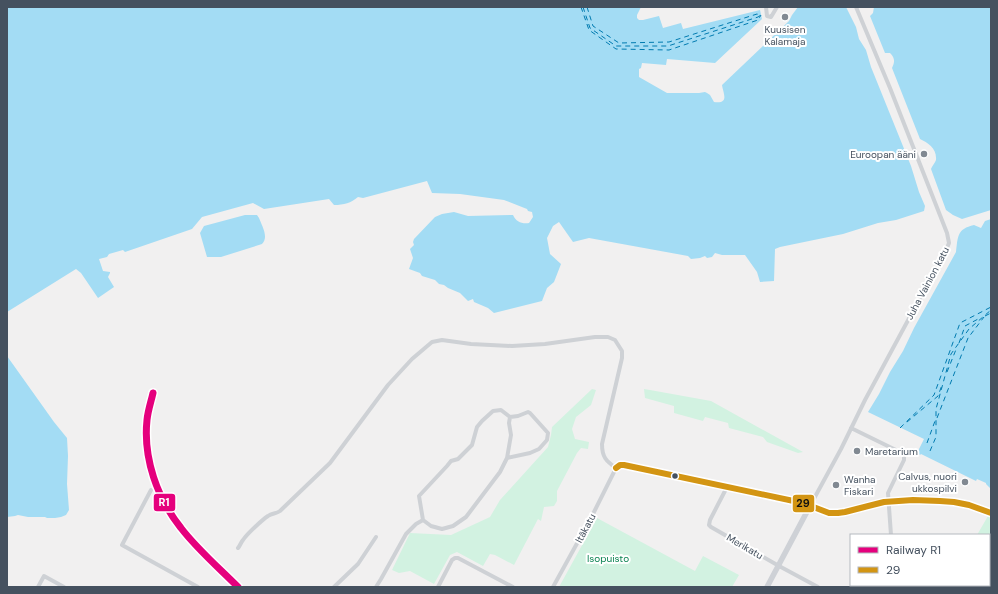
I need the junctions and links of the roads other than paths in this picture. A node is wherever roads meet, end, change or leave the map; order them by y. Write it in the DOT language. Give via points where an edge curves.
graph roads {
  1 [pos="766,7"];
  2 [pos="777,7"];
  3 [pos="856,7"];
  4 [pos="510,417"];
  5 [pos="851,428"];
  6 [pos="507,458"];
  7 [pos="616,468"];
  8 [pos="727,487"];
  9 [pos="150,490"];
  10 [pos="888,502"];
  11 [pos="810,506"];
  12 [pos="991,512"];
  13 [pos="423,520"];
  14 [pos="891,534"];
  15 [pos="376,537"];
  16 [pos="238,548"];
  17 [pos="779,566"];
  18 [pos="38,587"];
  19 [pos="64,587"];
  20 [pos="198,587"];
  21 [pos="334,587"];
  22 [pos="376,587"];
  23 [pos="438,587"];
  24 [pos="513,587"];
  25 [pos="553,587"];
  26 [pos="767,587"];
  27 [pos="818,587"];
  1 -- 2 [label="street" via="767,16 771,17"];
  3 -- 5 [label="street, Juha Vainion katu" via="947,233 949,244"];
  4 -- 6 [label="street" via="508,423 511,435"];
  4 -- 6 [label="street" via="528,412 548,433 547,440 539,449"];
  4 -- 13 [label="street" via="501,410 493,411 482,421 477,427 472,445 458,459 451,461 419,496"];
  5 -- 10 [label="street" via="904,455 888,493"];
  5 -- 11 [label="street, Juha Vainion katu"];
  6 -- 13 [label="street" via="500,472 466,517 453,526 442,529"];
  7 -- 8 [label="street" via="625,465"];
  7 -- 16 [label="street" via="604,457 602,444 622,358 622,351 615,340 595,337 512,346 442,340 432,342 388,385 330,463 280,511 267,516 243,539"];
  7 -- 25 [label="street, Itäkatu"];
  8 -- 11 [label="street"];
  8 -- 17 [label="street, Merikatu" via="709,525"];
  9 -- 20 [label="street" via="122,545"];
  10 -- 11 [label="street" via="838,513"];
  10 -- 12 [label="street" via="940,501 969,505"];
  10 -- 14 [label="street"];
  11 -- 17 [label="street"];
  13 -- 22 [label="street" via="406,534"];
  15 -- 21 [label="street" via="358,564"];
  17 -- 26 [label="street"];
  17 -- 27 [label="street, Merikatu"];
  18 -- 19 [label="street" via="44,576"];
  23 -- 24 [label="street" via="455,558"];
}
